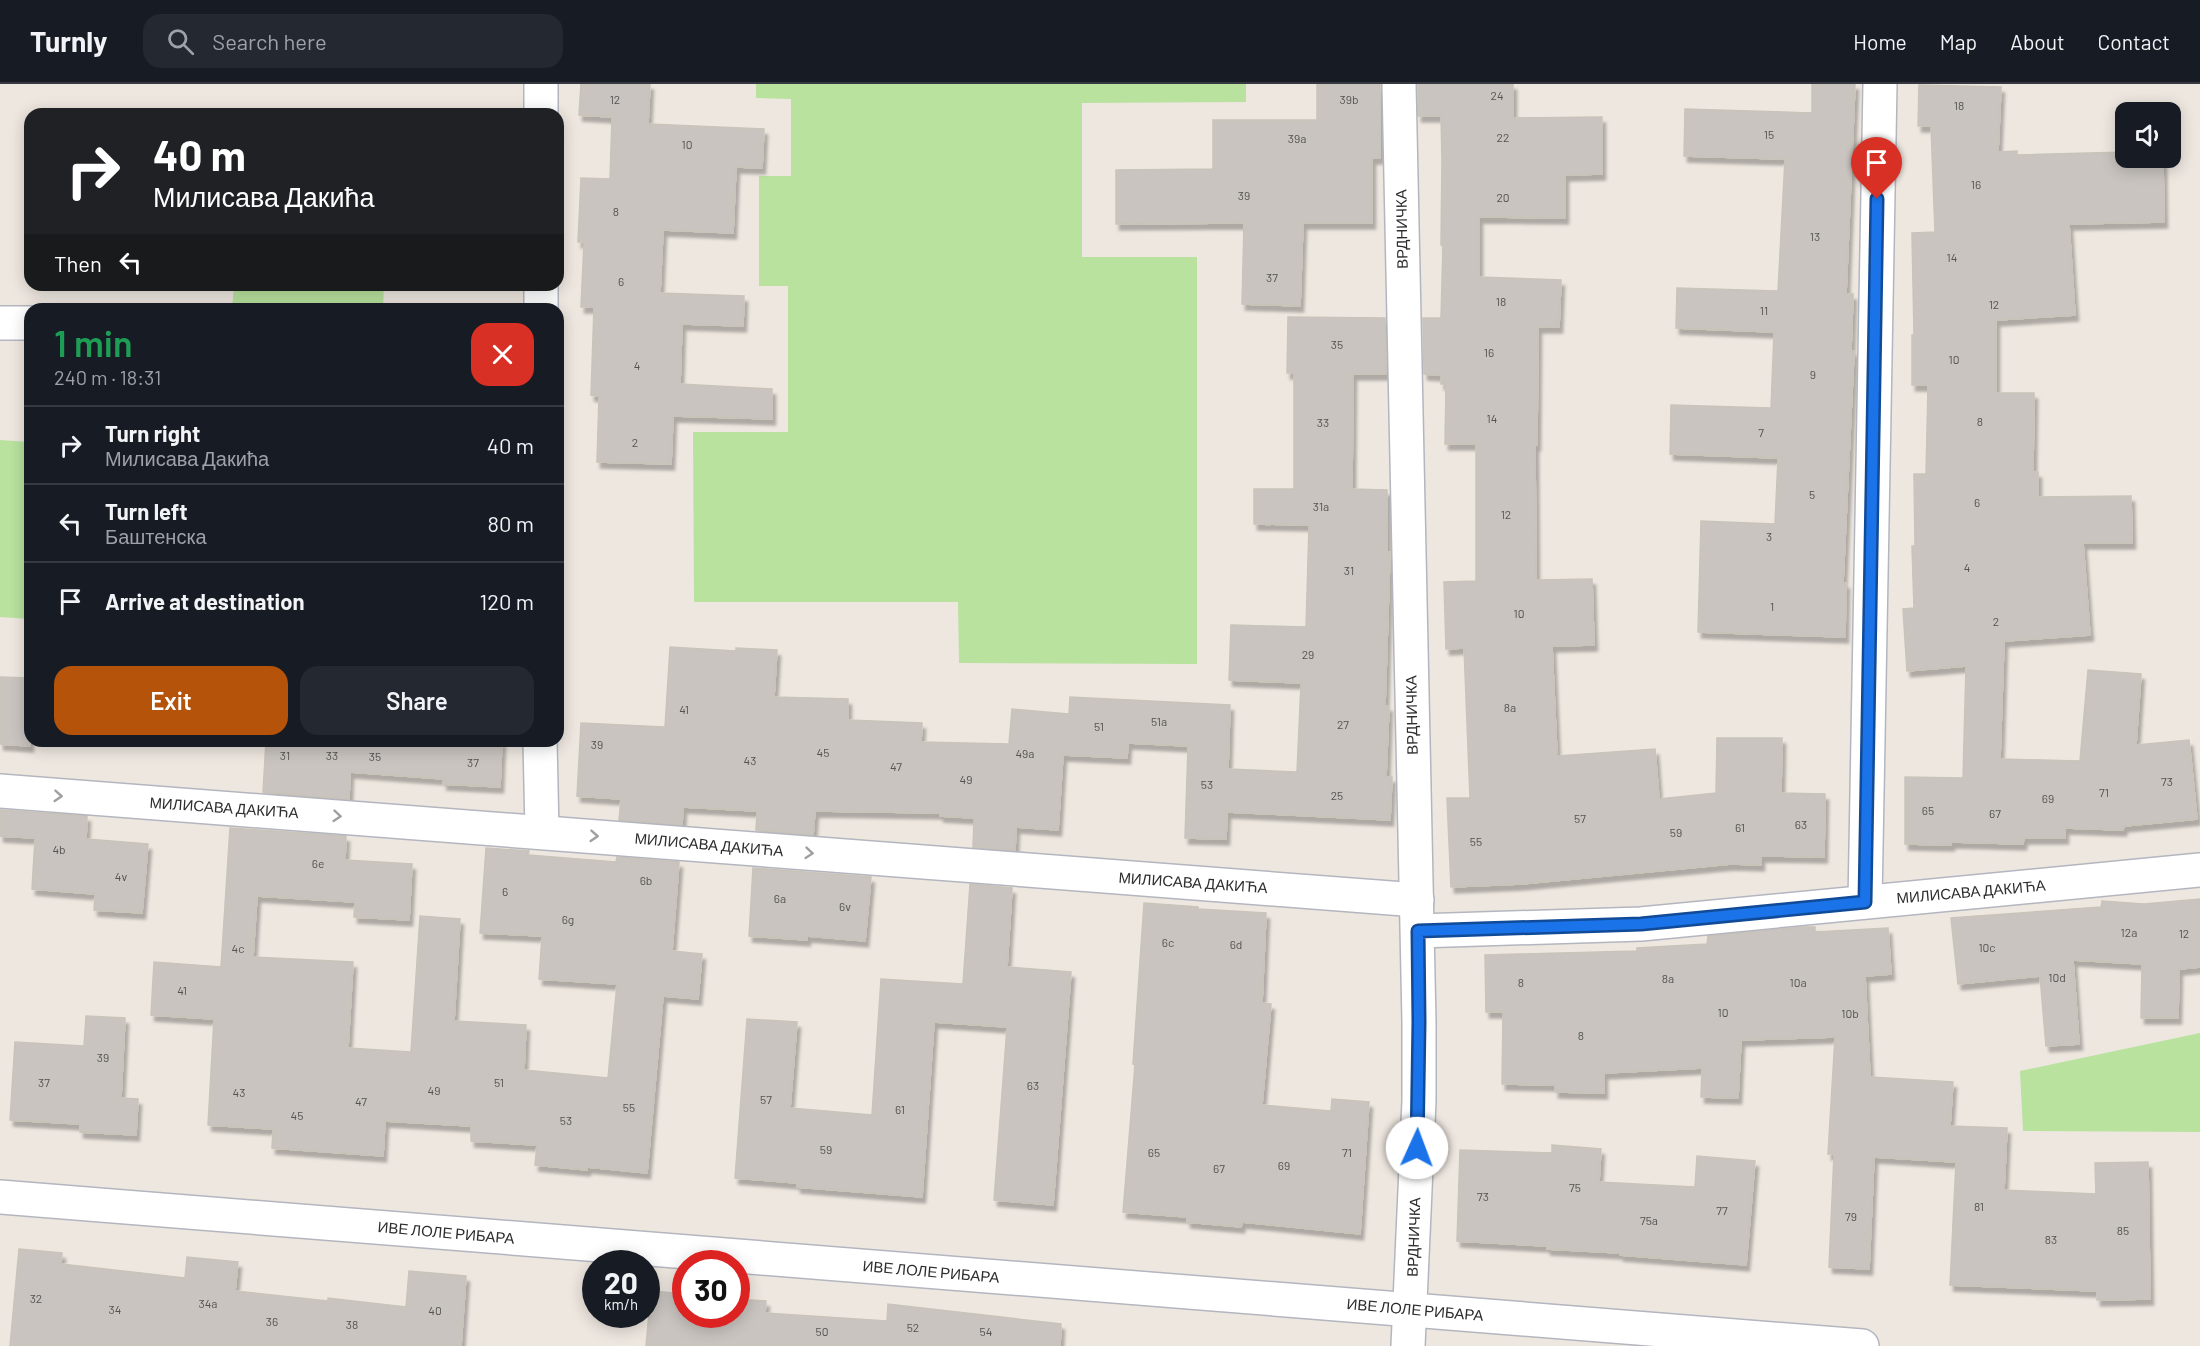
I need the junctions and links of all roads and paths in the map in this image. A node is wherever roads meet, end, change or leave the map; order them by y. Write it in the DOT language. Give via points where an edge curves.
graph roads {
  1 [pos="541,84"];
  2 [pos="1399,84"];
  3 [pos="1880,84"];
  4 [pos="541,108"];
  5 [pos="0,323"];
  6 [pos="24,323"];
  7 [pos="540,747"];
  8 [pos="0,791"];
  9 [pos="542,832"];
  10 [pos="2200,870"];
  11 [pos="1865,902"];
  12 [pos="1418,915"];
  13 [pos="0,1197"];
  14 [pos="1411,1310"];
  15 [pos="1408,1346"];
  16 [pos="1862,1346"];
  1 -- 4 [label="street"];
  2 -- 12 [label="street, ВРДНИЧКА"];
  3 -- 11 [label="street"];
  5 -- 6 [label="street"];
  7 -- 9 [label="street"];
  8 -- 9 [label="street, МИЛИСАВА ДАКИЋА, one-way"];
  9 -- 12 [label="street, МИЛИСАВА ДАКИЋА, one-way"];
  10 -- 11 [label="street, МИЛИСАВА ДАКИЋА"];
  11 -- 12 [label="street, МИЛИСАВА ДАКИЋА" via="1641,924"];
  12 -- 14 [label="street, ВРДНИЧКА" via="1419,1101"];
  13 -- 14 [label="street, ИВЕ ЛОЛЕ РИБАРА"];
  14 -- 15 [label="street, ВРДНИЧКА"];
  14 -- 16 [label="street, ИВЕ ЛОЛЕ РИБАРА"];
}
